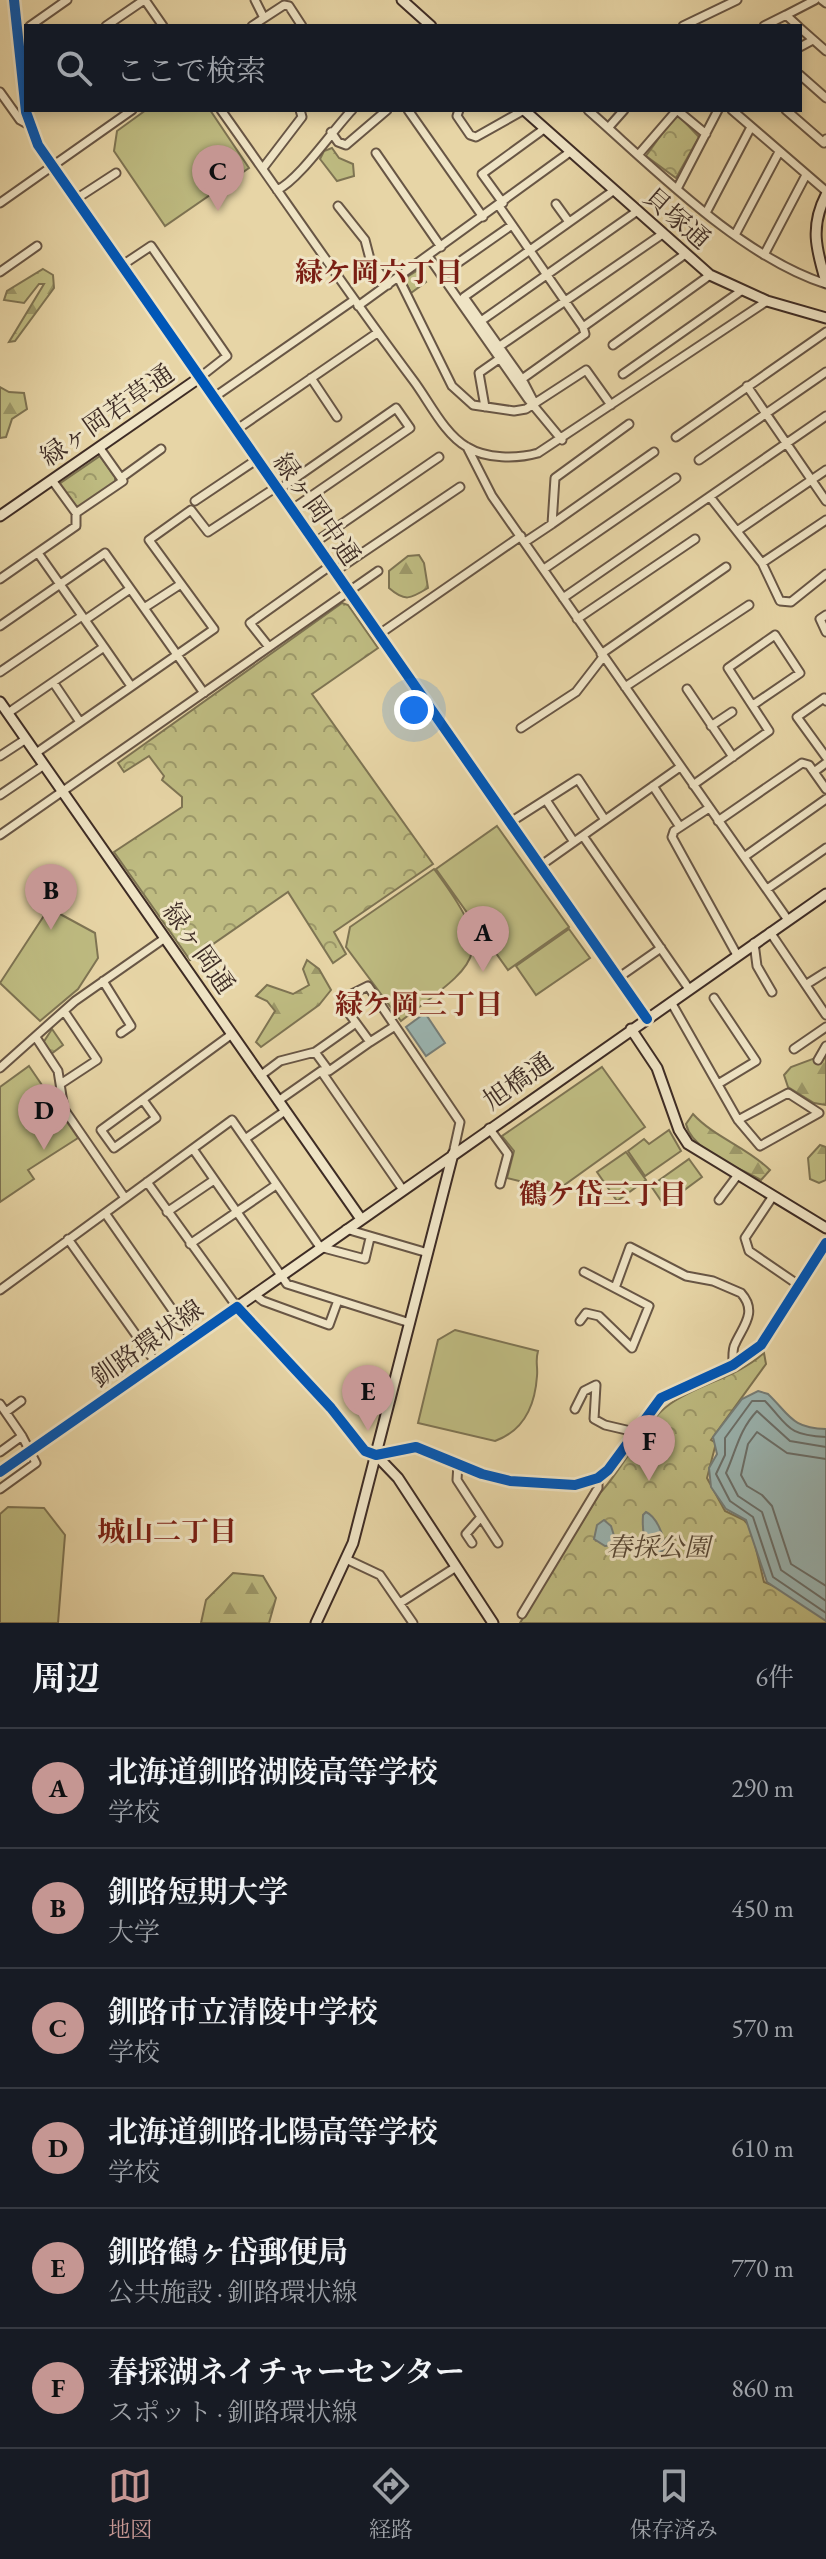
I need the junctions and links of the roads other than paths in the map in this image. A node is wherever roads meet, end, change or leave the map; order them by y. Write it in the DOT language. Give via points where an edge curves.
graph roads {
  1 [pos="14,0"];
  2 [pos="67,0"];
  3 [pos="255,0"];
  4 [pos="402,0"];
  5 [pos="737,0"];
  6 [pos="815,0"];
  7 [pos="147,1"];
  8 [pos="786,15"];
  9 [pos="264,18"];
  10 [pos="33,24"];
  11 [pos="109,24"];
  12 [pos="162,24"];
  13 [pos="255,24"];
  14 [pos="301,24"];
  15 [pos="429,24"];
  16 [pos="689,24"];
  17 [pos="768,24"];
  18 [pos="796,24"];
  19 [pos="24,27"];
  20 [pos="802,30"];
  21 [pos="813,40"];
  22 [pos="802,46"];
  23 [pos="826,51"];
  24 [pos="802,77"];
  25 [pos="0,92"];
  26 [pos="826,98"];
  27 [pos="27,112"];
  28 [pos="129,112"];
  29 [pos="222,112"];
  30 [pos="301,112"];
  31 [pos="350,112"];
  32 [pos="385,112"];
  33 [pos="409,112"];
  34 [pos="458,112"];
  35 [pos="520,112"];
  36 [pos="526,112"];
  37 [pos="590,112"];
  38 [pos="622,112"];
  39 [pos="675,112"];
  40 [pos="679,112"];
  41 [pos="717,112"];
  42 [pos="734,112"];
  43 [pos="788,112"];
  44 [pos="29,125"];
  45 [pos="751,127"];
  46 [pos="608,128"];
  47 [pos="544,129"];
  48 [pos="331,132"];
  49 [pos="706,134"];
  50 [pos="826,139"];
  51 [pos="570,152"];
  52 [pos="779,152"];
  53 [pos="376,153"];
  54 [pos="639,154"];
  55 [pos="52,166"];
  56 [pos="263,168"];
  57 [pos="116,173"];
  58 [pos="806,175"];
  59 [pos="678,187"];
  60 [pos="277,190"];
  61 [pos="613,191"];
  62 [pos="826,194"];
  63 [pos="76,199"];
  64 [pos="1,201"];
  65 [pos="501,204"];
  66 [pos="556,204"];
  67 [pos="338,206"];
  68 [pos="707,211"];
  69 [pos="636,212"];
  70 [pos="483,217"];
  71 [pos="569,222"];
  72 [pos="512,225"];
  73 [pos="661,235"];
  74 [pos="735,235"];
  75 [pos="37,246"];
  76 [pos="441,247"];
  77 [pos="529,250"];
  78 [pos="684,255"];
  79 [pos="764,255"];
  80 [pos="428,256"];
  81 [pos="121,266"];
  82 [pos="452,267"];
  83 [pos="0,272"];
  84 [pos="547,275"];
  85 [pos="710,275"];
  86 [pos="398,277"];
  87 [pos="826,283"];
  88 [pos="388,285"];
  89 [pos="741,291"];
  90 [pos="767,301"];
  91 [pos="565,302"];
  92 [pos="356,303"];
  93 [pos="826,318"];
  94 [pos="481,321"];
  95 [pos="583,327"];
  96 [pos="826,332"];
  97 [pos="377,333"];
  98 [pos="613,345"];
  99 [pos="500,346"];
  100 [pos="499,359"];
  101 [pos="826,372"];
  102 [pos="623,374"];
  103 [pos="199,378"];
  104 [pos="311,378"];
  105 [pos="522,379"];
  106 [pos="747,386"];
  107 [pos="213,398"];
  108 [pos="535,404"];
  109 [pos="611,405"];
  110 [pos="485,407"];
  111 [pos="766,414"];
  112 [pos="826,416"];
  113 [pos="337,417"];
  114 [pos="629,424"];
  115 [pos="236,430"];
  116 [pos="676,437"];
  117 [pos="562,440"];
  118 [pos="786,443"];
  119 [pos="99,447"];
  120 [pos="467,447"];
  121 [pos="161,449"];
  122 [pos="654,452"];
  123 [pos="439,457"];
  124 [pos="256,460"];
  125 [pos="699,460"];
  126 [pos="826,470"];
  127 [pos="121,478"];
  128 [pos="676,478"];
  129 [pos="52,480"];
  130 [pos="811,480"];
  131 [pos="460,487"];
  132 [pos="276,489"];
  133 [pos="710,497"];
  134 [pos="195,501"];
  135 [pos="826,501"];
  136 [pos="291,510"];
  137 [pos="76,513"];
  138 [pos="0,516"];
  139 [pos="826,520"];
  140 [pos="552,524"];
  141 [pos="737,531"];
  142 [pos="523,539"];
  143 [pos="695,539"];
  144 [pos="314,543"];
  145 [pos="38,553"];
  146 [pos="762,563"];
  147 [pos="726,567"];
  148 [pos="332,569"];
  149 [pos="544,569"];
  150 [pos="378,571"];
  151 [pos="826,574"];
  152 [pos="0,579"];
  153 [pos="60,584"];
  154 [pos="181,584"];
  155 [pos="130,589"];
  156 [pos="348,593"];
  157 [pos="563,598"];
  158 [pos="749,605"];
  159 [pos="144,608"];
  160 [pos="826,615"];
  161 [pos="84,618"];
  162 [pos="577,619"];
  163 [pos="0,626"];
  164 [pos="826,632"];
  165 [pos="378,635"];
  166 [pos="104,647"];
  167 [pos="269,647"];
  168 [pos="177,654"];
  169 [pos="602,655"];
  170 [pos="0,672"];
  171 [pos="53,682"];
  172 [pos="131,686"];
  173 [pos="625,687"];
  174 [pos="687,689"];
  175 [pos="204,693"];
  176 [pos="826,701"];
  177 [pos="0,702"];
  178 [pos="753,705"];
  179 [pos="732,712"];
  180 [pos="5,713"];
  181 [pos="80,722"];
  182 [pos="711,726"];
  183 [pos="521,728"];
  184 [pos="26,739"];
  185 [pos="36,753"];
  186 [pos="0,756"];
  187 [pos="733,757"];
  188 [pos="826,757"];
  189 [pos="826,763"];
  190 [pos="44,765"];
  191 [pos="680,767"];
  192 [pos="814,772"];
  193 [pos="693,785"];
  194 [pos="653,786"];
  195 [pos="826,789"];
  196 [pos="63,792"];
  197 [pos="0,795"];
  198 [pos="826,799"];
  199 [pos="546,800"];
  200 [pos="709,808"];
  201 [pos="605,820"];
  202 [pos="718,821"];
  203 [pos="509,823"];
  204 [pos="680,827"];
  205 [pos="0,834"];
  206 [pos="583,836"];
  207 [pos="574,842"];
  208 [pos="826,848"];
  209 [pos="744,857"];
  210 [pos="540,866"];
  211 [pos="767,889"];
  212 [pos="826,894"];
  213 [pos="788,920"];
  214 [pos="770,932"];
  215 [pos="165,938"];
  216 [pos="754,943"];
  217 [pos="661,948"];
  218 [pos="737,955"];
  219 [pos="826,972"];
  220 [pos="618,978"];
  221 [pos="103,981"];
  222 [pos="807,984"];
  223 [pos="689,989"];
  224 [pos="772,992"];
  225 [pos="714,998"];
  226 [pos="671,1002"];
  227 [pos="64,1011"];
  228 [pos="826,1015"];
  229 [pos="647,1019"];
  230 [pos="356,1023"];
  231 [pos="395,1026"];
  232 [pos="826,1027"];
  233 [pos="631,1029"];
  234 [pos="121,1033"];
  235 [pos="232,1034"];
  236 [pos="37,1039"];
  237 [pos="370,1042"];
  238 [pos="826,1046"];
  239 [pos="794,1049"];
  240 [pos="315,1052"];
  241 [pos="818,1060"];
  242 [pos="0,1068"];
  243 [pos="260,1076"];
  244 [pos="62,1083"];
  245 [pos="718,1084"];
  246 [pos="143,1100"];
  247 [pos="278,1101"];
  248 [pos="285,1111"];
  249 [pos="738,1120"];
  250 [pos="489,1128"];
  251 [pos="245,1139"];
  252 [pos="193,1149"];
  253 [pos="453,1154"];
  254 [pos="737,1176"];
  255 [pos="214,1180"];
  256 [pos="147,1182"];
  257 [pos="500,1184"];
  258 [pos="276,1185"];
  259 [pos="403,1190"];
  260 [pos="773,1196"];
  261 [pos="125,1198"];
  262 [pos="719,1200"];
  263 [pos="167,1212"];
  264 [pos="236,1212"];
  265 [pos="105,1213"];
  266 [pos="361,1219"];
  267 [pos="826,1228"];
  268 [pos="346,1229"];
  269 [pos="370,1238"];
  270 [pos="68,1239"];
  271 [pos="826,1243"];
  272 [pos="190,1244"];
  273 [pos="320,1247"];
  274 [pos="428,1253"];
  275 [pos="584,1272"];
  276 [pos="280,1276"];
  277 [pos="800,1286"];
  278 [pos="615,1288"];
  279 [pos="0,1290"];
  280 [pos="254,1294"];
  281 [pos="337,1303"];
  282 [pos="237,1307"];
  283 [pos="580,1321"];
  284 [pos="410,1323"];
  285 [pos="192,1338"];
  286 [pos="156,1363"];
  287 [pos="733,1365"];
  288 [pos="21,1401"];
  289 [pos="0,1404"];
  290 [pos="575,1409"];
  291 [pos="6,1412"];
  292 [pos="635,1432"];
  293 [pos="22,1436"];
  294 [pos="0,1452"];
  295 [pos="376,1455"];
  296 [pos="458,1464"];
  297 [pos="0,1472"];
  298 [pos="598,1478"];
  299 [pos="1,1485"];
  300 [pos="481,1517"];
  301 [pos="472,1543"];
  302 [pos="498,1543"];
  303 [pos="346,1559"];
  304 [pos="456,1567"];
  305 [pos="400,1603"];
  306 [pos="522,1614"];
  307 [pos="316,1623"];
  308 [pos="413,1623"];
  309 [pos="493,1623"];
  1 -- 19 [label="street, 緑ヶ岡中通"];
  2 -- 10 [label="street"];
  3 -- 9 [label="street"];
  4 -- 15 [label="street"];
  5 -- 16 [label="street"];
  6 -- 8 [label="street"];
  7 -- 11 [label="street"];
  7 -- 12 [label="street"];
  8 -- 17 [label="street"];
  8 -- 18 [label="street"];
  9 -- 13 [label="street"];
  9 -- 14 [label="street" via="284,5"];
  20 -- 21 [label="street"];
  21 -- 22 [label="street"];
  21 -- 23 [label="street"];
  24 -- 26 [label="street"];
  25 -- 44 [label="street"];
  27 -- 44 [label="street, 緑ヶ岡中通"];
  28 -- 55 [label="street"];
  29 -- 56 [label="street"];
  30 -- 56 [label="street"];
  31 -- 48 [label="street"];
  32 -- 48 [label="street" via="346,145"];
  33 -- 70 [label="street"];
  34 -- 35 [label="street" via="476,137"];
  36 -- 47 [label="street, 貝塚通"];
  37 -- 46 [label="street"];
  38 -- 46 [label="street"];
  39 -- 54 [label="street"];
  40 -- 49 [label="street"];
  41 -- 49 [label="street"];
  42 -- 45 [label="street"];
  43 -- 50 [label="street" via="824,143"];
  44 -- 55 [label="street, 緑ヶ岡中通"];
  45 -- 52 [label="street"];
  45 -- 68 [label="street"];
  46 -- 54 [label="street"];
  47 -- 51 [label="street, 貝塚通"];
  47 -- 65 [label="street" via="482,174"];
  48 -- 60 [label="street" via="295,180"];
  49 -- 59 [label="street"];
  51 -- 61 [label="street, 貝塚通"];
  51 -- 65 [label="street"];
  52 -- 58 [label="street"];
  52 -- 74 [label="street"];
  53 -- 76 [label="street"];
  54 -- 59 [label="street"];
  55 -- 63 [label="street, 緑ヶ岡中通"];
  55 -- 64 [label="street"];
  56 -- 60 [label="street"];
  57 -- 63 [label="street"];
  58 -- 62 [label="street"];
  58 -- 79 [label="street"];
  59 -- 68 [label="street"];
  60 -- 92 [label="street"];
  61 -- 69 [label="street, 貝塚通"];
  61 -- 71 [label="street"];
  62 -- 87 [label="street" via="816,214 814,239"];
  63 -- 81 [label="street, 緑ヶ岡中通"];
  65 -- 70 [label="street"];
  65 -- 72 [label="street"];
  66 -- 71 [label="street"];
  67 -- 88 [label="street" via="365,240 370,259"];
  68 -- 74 [label="street"];
  69 -- 73 [label="street, 貝塚通"];
  69 -- 84 [label="street"];
  70 -- 76 [label="street"];
  71 -- 77 [label="street"];
  72 -- 77 [label="street"];
  72 -- 82 [label="street"];
  73 -- 78 [label="street, 貝塚通"];
  73 -- 91 [label="street"];
  74 -- 79 [label="street"];
  75 -- 83 [label="street"];
  76 -- 80 [label="street"];
  77 -- 84 [label="street"];
  77 -- 94 [label="street" via="464,297"];
  78 -- 85 [label="street, 貝塚通"];
  78 -- 95 [label="street"];
  79 -- 87 [label="street" via="796,274"];
  80 -- 86 [label="street"];
  80 -- 100 [label="street"];
  81 -- 103 [label="street, 緑ヶ岡中通"];
  81 -- 103 [label="street" via="151,246 227,356"];
  84 -- 91 [label="street"];
  84 -- 94 [label="street"];
  85 -- 89 [label="street, 貝塚通"];
  85 -- 98 [label="street"];
  86 -- 88 [label="street"];
  86 -- 110 [label="street" via="452,386 466,401"];
  88 -- 92 [label="street"];
  89 -- 90 [label="street, 貝塚通"];
  89 -- 102 [label="street"];
  90 -- 93 [label="street, 貝塚通"];
  90 -- 109 [label="street"];
  91 -- 95 [label="street"];
  91 -- 99 [label="street"];
  92 -- 97 [label="street"];
  92 -- 107 [label="street"];
  94 -- 99 [label="street"];
  95 -- 105 [label="street" via="585,334"];
  96 -- 106 [label="street"];
  97 -- 104 [label="street"];
  97 -- 120 [label="street"];
  99 -- 105 [label="street"];
  100 -- 108 [label="street"];
  100 -- 110 [label="street" via="479,373"];
  101 -- 111 [label="street"];
  103 -- 107 [label="street, 緑ヶ岡中通"];
  103 -- 119 [label="street, 緑ヶ岡若草通"];
  104 -- 113 [label="street"];
  104 -- 115 [label="street"];
  105 -- 108 [label="street"];
  106 -- 111 [label="street"];
  106 -- 116 [label="street"];
  107 -- 115 [label="street, 緑ヶ岡中通"];
  108 -- 109 [label="street" via="586,370"];
  108 -- 110 [label="street" via="514,411"];
  108 -- 117 [label="street"];
  109 -- 117 [label="street"];
  111 -- 118 [label="street"];
  111 -- 125 [label="street"];
  112 -- 118 [label="street"];
  114 -- 140 [label="street" via="555,478"];
  115 -- 124 [label="street, 緑ヶ岡中通"];
  117 -- 120 [label="street" via="521,458"];
  118 -- 130 [label="street"];
  118 -- 133 [label="street"];
  119 -- 127 [label="street"];
  119 -- 129 [label="street, 緑ヶ岡若草通"];
  120 -- 142 [label="street" via="492,496"];
  121 -- 127 [label="street"];
  122 -- 140 [label="street"];
  123 -- 144 [label="street"];
  124 -- 132 [label="street, 緑ヶ岡中通"];
  124 -- 134 [label="street"];
  126 -- 130 [label="street"];
  127 -- 137 [label="street"];
  128 -- 149 [label="street"];
  129 -- 137 [label="street"];
  129 -- 138 [label="street, 緑ヶ岡若草通"];
  130 -- 135 [label="street"];
  130 -- 141 [label="street"];
  131 -- 148 [label="street"];
  132 -- 136 [label="street, 緑ヶ岡中通"];
  132 -- 136 [label="street" via="396,408 410,428"];
  132 -- 154 [label="street" via="208,532 191,510 149,540"];
  133 -- 141 [label="street"];
  133 -- 157 [label="street"];
  136 -- 144 [label="street, 緑ヶ岡中通"];
  137 -- 145 [label="street" via="76,526"];
  139 -- 146 [label="street"];
  140 -- 142 [label="street"];
  141 -- 146 [label="street"];
  142 -- 149 [label="street"];
  142 -- 165 [label="street"];
  143 -- 162 [label="street"];
  144 -- 148 [label="street, 緑ヶ岡中通"];
  145 -- 152 [label="street"];
  145 -- 153 [label="street"];
  146 -- 151 [label="street" via="780,601 786,603"];
  147 -- 169 [label="street"];
  148 -- 156 [label="street, 緑ヶ岡中通"];
  148 -- 167 [label="street" via="250,623"];
  149 -- 157 [label="street"];
  150 -- 156 [label="street"];
  153 -- 155 [label="street" via="105,553"];
  153 -- 161 [label="street"];
  153 -- 163 [label="street"];
  154 -- 159 [label="street"];
  154 -- 168 [label="street" via="214,629"];
  155 -- 159 [label="street"];
  155 -- 161 [label="street"];
  156 -- 165 [label="street, 緑ヶ岡中通"];
  156 -- 167 [label="street"];
  157 -- 162 [label="street"];
  158 -- 173 [label="street"];
  159 -- 168 [label="street"];
  160 -- 164 [label="street" via="820,619"];
  161 -- 166 [label="street"];
  161 -- 170 [label="street"];
  162 -- 169 [label="street"];
  165 -- 203 [label="street, 緑ヶ岡中通"];
  166 -- 171 [label="street"];
  166 -- 172 [label="street"];
  167 -- 175 [label="street"];
  168 -- 172 [label="street"];
  168 -- 175 [label="street"];
  169 -- 173 [label="street"];
  169 -- 183 [label="street" via="576,692"];
  171 -- 180 [label="street"];
  171 -- 181 [label="street"];
  172 -- 181 [label="street"];
  173 -- 191 [label="street"];
  174 -- 182 [label="street"];
  175 -- 196 [label="street"];
  176 -- 188 [label="street" via="797,717"];
  177 -- 180 [label="street, 緑ヶ岡通"];
  178 -- 178 [label="street" via="800,673 775,635 728,668"];
  178 -- 187 [label="street" via="769,731"];
  179 -- 182 [label="street"];
  180 -- 184 [label="street, 緑ヶ岡通"];
  181 -- 185 [label="street"];
  182 -- 187 [label="street"];
  184 -- 185 [label="street, 緑ヶ岡通"];
  184 -- 186 [label="street"];
  185 -- 190 [label="street, 緑ヶ岡通"];
  187 -- 193 [label="street"];
  189 -- 192 [label="street"];
  190 -- 196 [label="street, 緑ヶ岡通"];
  190 -- 197 [label="street"];
  191 -- 193 [label="street"];
  191 -- 194 [label="street"];
  192 -- 195 [label="street"];
  192 -- 202 [label="street" via="802,763"];
  193 -- 200 [label="street"];
  194 -- 201 [label="street"];
  194 -- 204 [label="street"];
  196 -- 205 [label="street"];
  196 -- 215 [label="street, 緑ヶ岡通"];
  198 -- 209 [label="street"];
  199 -- 201 [label="street" via="578,779"];
  199 -- 203 [label="street"];
  199 -- 207 [label="street"];
  200 -- 202 [label="street"];
  200 -- 204 [label="street"];
  201 -- 206 [label="street"];
  202 -- 209 [label="street"];
  203 -- 210 [label="street, 緑ヶ岡中通"];
  204 -- 218 [label="street" via="672,837"];
  206 -- 207 [label="street"];
  206 -- 217 [label="street"];
  207 -- 210 [label="street"];
  208 -- 211 [label="street"];
  209 -- 211 [label="street"];
  210 -- 220 [label="street, 緑ヶ岡中通"];
  211 -- 213 [label="street"];
  212 -- 213 [label="street, 旭橋通"];
  213 -- 214 [label="street, 旭橋通"];
  214 -- 216 [label="street, 旭橋通"];
  214 -- 222 [label="street"];
  215 -- 221 [label="street"];
  215 -- 235 [label="street, 緑ヶ岡通"];
  216 -- 218 [label="street, 旭橋通"];
  216 -- 224 [label="street" via="757,966"];
  217 -- 220 [label="street"];
  217 -- 223 [label="street"];
  218 -- 223 [label="street, 旭橋通"];
  219 -- 222 [label="street"];
  220 -- 229 [label="street, 緑ヶ岡中通"];
  221 -- 227 [label="street"];
  221 -- 234 [label="street" via="131,1026"];
  222 -- 228 [label="street"];
  223 -- 226 [label="street, 旭橋通"];
  225 -- 245 [label="street" via="756,1061"];
  226 -- 229 [label="street, 旭橋通"];
  226 -- 245 [label="street"];
  227 -- 236 [label="street"];
  227 -- 244 [label="street" via="97,1060"];
  229 -- 233 [label="street, 旭橋通"];
  230 -- 231 [label="street" via="348,1012 351,998 365,985"];
  230 -- 237 [label="street"];
  230 -- 240 [label="street"];
  231 -- 237 [label="street"];
  231 -- 253 [label="street" via="460,1122"];
  232 -- 239 [label="street"];
  233 -- 250 [label="street, 旭橋通"];
  233 -- 254 [label="street" via="657,1068 683,1138 693,1150"];
  235 -- 243 [label="street, 緑ヶ岡通"];
  235 -- 246 [label="street"];
  236 -- 242 [label="street"];
  236 -- 244 [label="street"];
  237 -- 240 [label="street" via="329,1071"];
  238 -- 241 [label="street"];
  240 -- 243 [label="street" via="280,1061"];
  243 -- 247 [label="street, 緑ヶ岡通"];
  244 -- 261 [label="street" via="64,1109"];
  245 -- 249 [label="street"];
  246 -- 246 [label="street" via="156,1118 114,1148 101,1130"];
  247 -- 248 [label="street, 緑ヶ岡通"];
  247 -- 259 [label="street" via="321,1071"];
  248 -- 251 [label="street"];
  248 -- 266 [label="street, 緑ヶ岡通"];
  249 -- 249 [label="street" via="788,1093 819,1113 760,1146"];
  250 -- 253 [label="street, 旭橋通"];
  250 -- 257 [label="street" via="508,1154"];
  251 -- 252 [label="street" via="232,1120"];
  251 -- 258 [label="street"];
  252 -- 255 [label="street"];
  252 -- 256 [label="street"];
  253 -- 259 [label="street, 旭橋通"];
  253 -- 274 [label="street"];
  254 -- 260 [label="street"];
  254 -- 262 [label="street"];
  255 -- 263 [label="street"];
  255 -- 264 [label="street"];
  256 -- 261 [label="street"];
  256 -- 263 [label="street"];
  258 -- 264 [label="street"];
  258 -- 273 [label="street"];
  259 -- 266 [label="street, 旭橋通"];
  260 -- 267 [label="street"];
  260 -- 277 [label="street" via="745,1238 749,1251"];
  261 -- 265 [label="street"];
  263 -- 272 [label="street"];
  264 -- 272 [label="street"];
  264 -- 276 [label="street"];
  265 -- 270 [label="street"];
  265 -- 285 [label="street"];
  266 -- 268 [label="street, 旭橋通"];
  268 -- 269 [label="street"];
  268 -- 273 [label="street, 旭橋通"];
  269 -- 273 [label="street" via="365,1259"];
  269 -- 274 [label="street"];
  270 -- 279 [label="street"];
  270 -- 286 [label="street"];
  271 -- 277 [label="street"];
  272 -- 282 [label="street"];
  273 -- 276 [label="street, 旭橋通"];
  274 -- 284 [label="street"];
  275 -- 278 [label="street"];
  276 -- 280 [label="street, 旭橋通"];
  276 -- 281 [label="street" via="287,1284"];
  277 -- 287 [label="street" via="766,1339"];
  278 -- 283 [label="street" via="649,1306 632,1348 599,1316 586,1313"];
  278 -- 287 [label="street" via="630,1247 686,1276 741,1293 749,1310 744,1332 734,1345"];
  280 -- 281 [label="street" via="329,1325"];
  280 -- 282 [label="street, 旭橋通"];
  281 -- 284 [label="street"];
  282 -- 285 [label="street, 釧路環状線"];
  282 -- 295 [label="street, 釧路環状線" via="365,1451"];
  284 -- 295 [label="street"];
  285 -- 286 [label="street, 釧路環状線"];
  286 -- 297 [label="street, 釧路環状線, bridge"];
  287 -- 292 [label="street" via="661,1398"];
  288 -- 291 [label="street"];
  289 -- 291 [label="street"];
  290 -- 292 [label="street" via="584,1391 596,1385 594,1419"];
  291 -- 293 [label="street"];
  292 -- 298 [label="street"];
  293 -- 294 [label="street"];
  293 -- 299 [label="street" via="36,1463"];
  295 -- 296 [label="street" via="416,1447"];
  295 -- 303 [label="street"];
  295 -- 304 [label="street, 釧路環状線" via="398,1478"];
  296 -- 298 [label="street" via="539,1485 575,1485"];
  296 -- 300 [label="street" via="457,1480"];
  298 -- 306 [label="street" via="598,1488"];
  300 -- 301 [label="street" via="466,1534"];
  300 -- 302 [label="street"];
  303 -- 305 [label="street" via="380,1575"];
  303 -- 307 [label="street"];
  304 -- 305 [label="street"];
  304 -- 309 [label="street, 釧路環状線"];
  305 -- 308 [label="street"];
}
